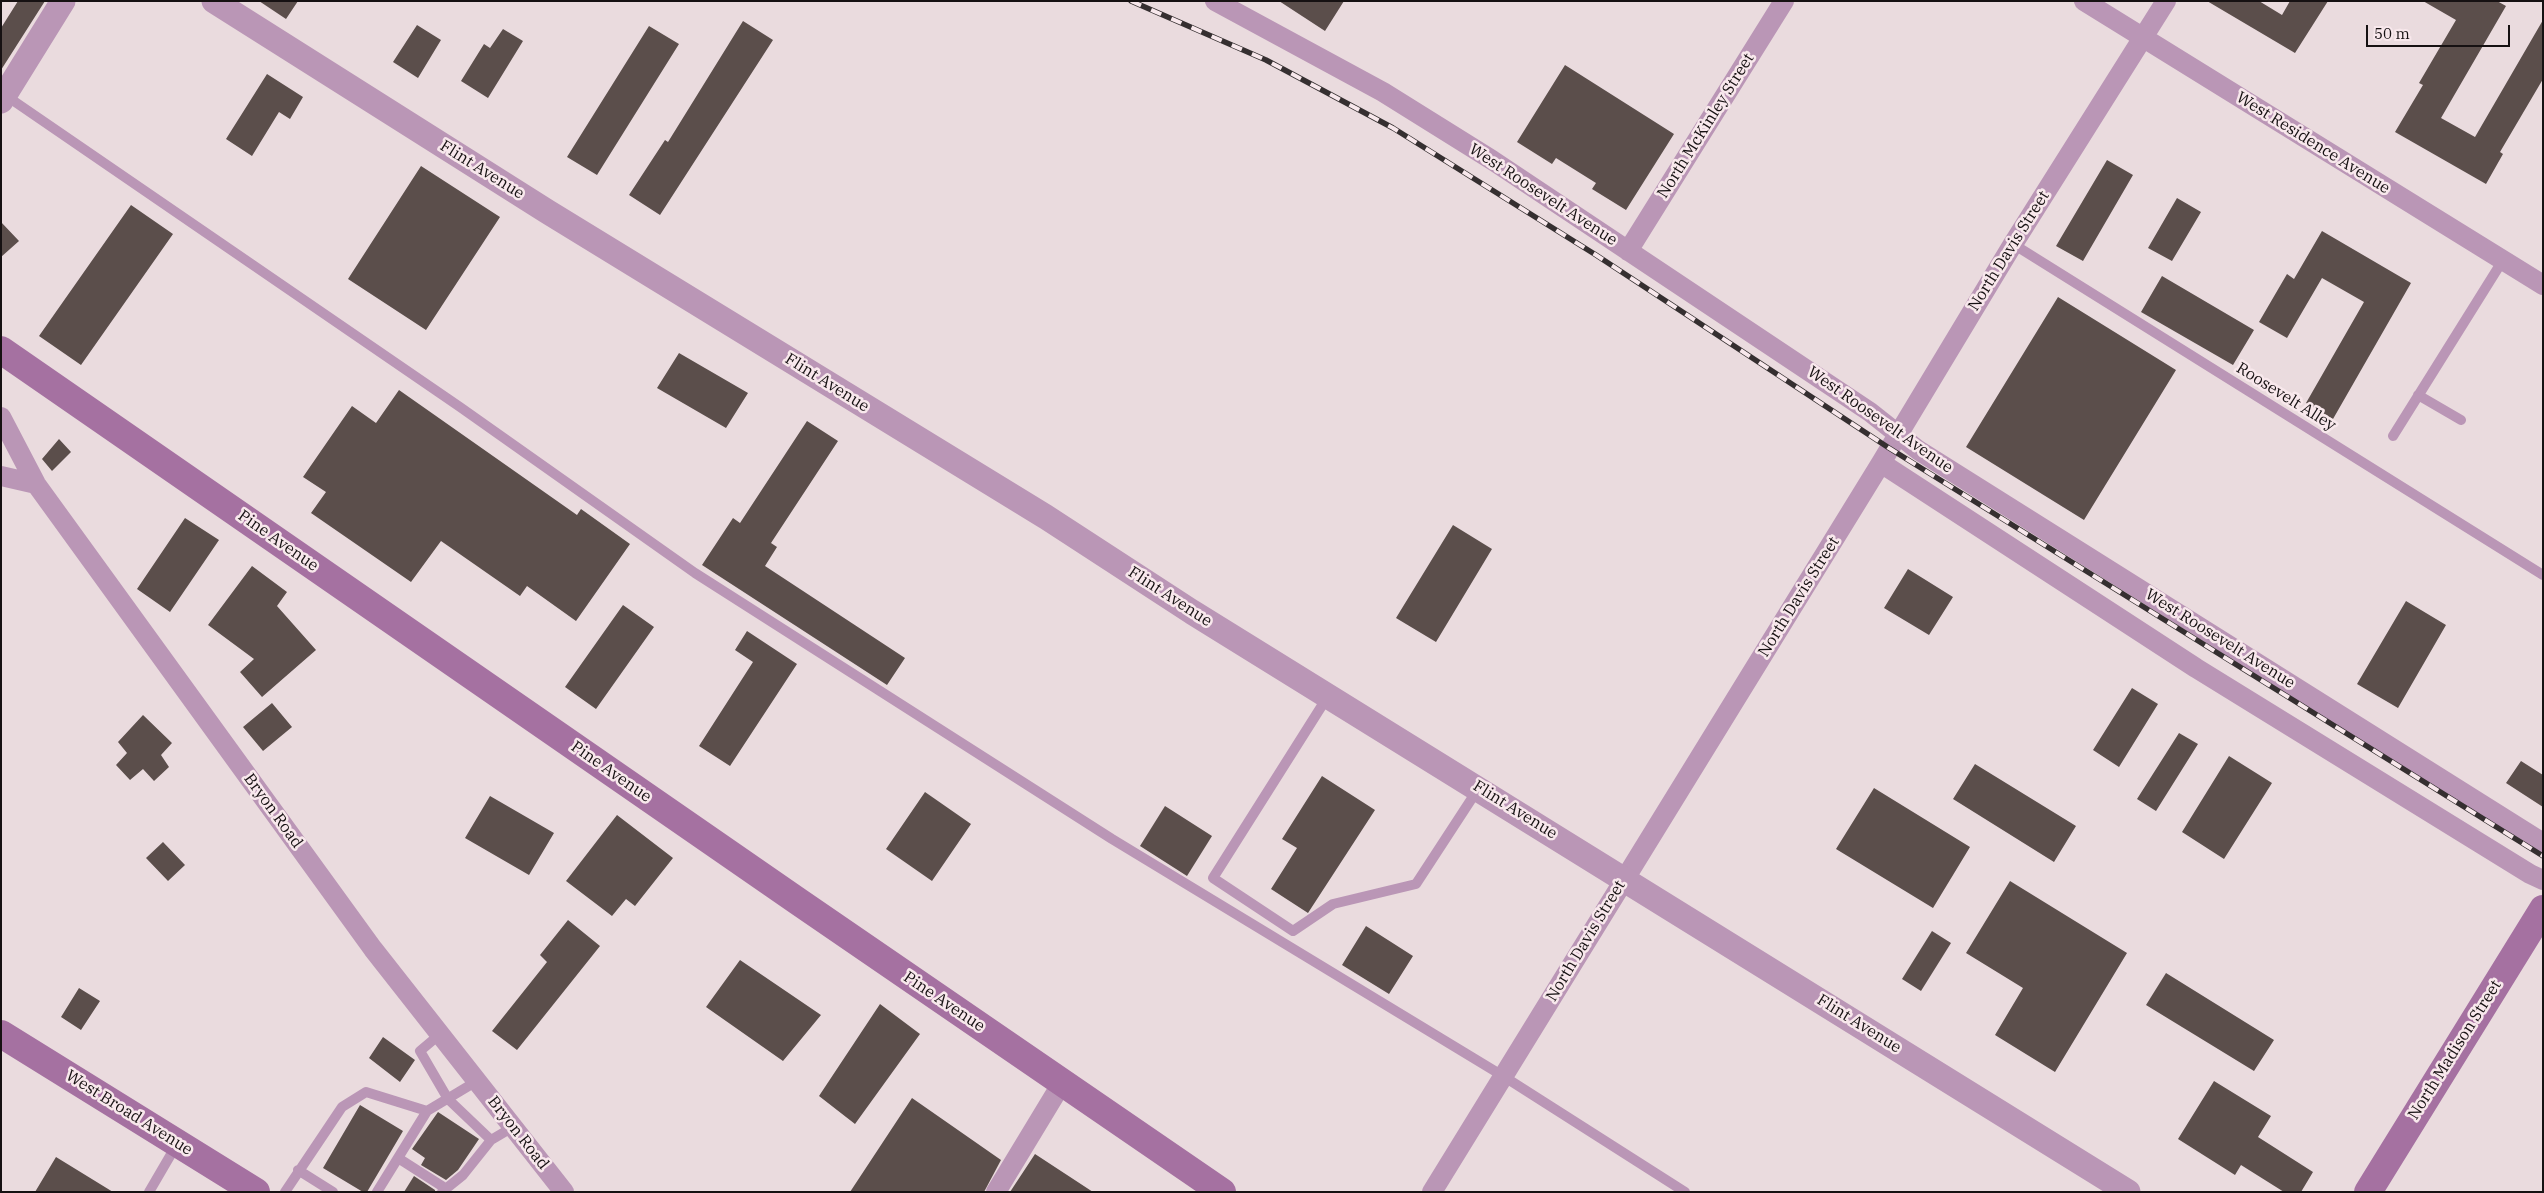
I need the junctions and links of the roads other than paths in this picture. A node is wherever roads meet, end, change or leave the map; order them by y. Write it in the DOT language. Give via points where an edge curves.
graph roads {
  1 [pos="63,1"];
  2 [pos="214,1"];
  3 [pos="1215,1"];
  4 [pos="1784,1"];
  5 [pos="2084,1"];
  6 [pos="2166,1"];
  7 [pos="2143,38"];
  8 [pos="3,98"];
  9 [pos="2013,244"];
  10 [pos="1628,251"];
  11 [pos="2503,260"];
  12 [pos="2543,285"];
  13 [pos="1,350"];
  14 [pos="2418,395"];
  15 [pos="1,417"];
  16 [pos="2461,420"];
  17 [pos="1898,434"];
  18 [pos="2393,436"];
  19 [pos="1881,463"];
  20 [pos="1,476"];
  21 [pos="36,484"];
  22 [pos="2543,575"];
  23 [pos="1328,696"];
  24 [pos="1479,788"];
  25 [pos="2543,843"];
  26 [pos="1624,879"];
  27 [pos="2543,880"];
  28 [pos="2543,909"];
  29 [pos="1,1034"];
  30 [pos="439,1035"];
  31 [pos="1503,1076"];
  32 [pos="477,1081"];
  33 [pos="1062,1083"];
  34 [pos="448,1098"];
  35 [pos="427,1111"];
  36 [pos="513,1127"];
  37 [pos="491,1140"];
  38 [pos="178,1143"];
  39 [pos="398,1158"];
  40 [pos="298,1170"];
  41 [pos="443,1190"];
  42 [pos="149,1192"];
  43 [pos="256,1192"];
  44 [pos="285,1192"];
  45 [pos="333,1192"];
  46 [pos="377,1192"];
  47 [pos="564,1192"];
  48 [pos="996,1192"];
  49 [pos="1222,1192"];
  50 [pos="1432,1192"];
  51 [pos="1685,1192"];
  52 [pos="2128,1192"];
  53 [pos="2368,1192"];
  1 -- 8 [label="street"];
  2 -- 23 [label="street, Flint Avenue" via="540,207 1046,517"];
  3 -- 10 [label="street, West Roosevelt Avenue" via="1383,92"];
  4 -- 10 [label="street, North McKinley Street"];
  5 -- 7 [label="street, West Residence Avenue"];
  6 -- 7 [label="street, North Davis Street"];
  7 -- 9 [label="street, North Davis Street"];
  7 -- 11 [label="street, West Residence Avenue"];
  8 -- 31 [label="lane" via="468,413 695,573 1112,838"];
  9 -- 17 [label="street, North Davis Street"];
  9 -- 22 [label="lane, Roosevelt Alley"];
  10 -- 17 [label="street, West Roosevelt Avenue" via="1870,412"];
  11 -- 12 [label="street, West Residence Avenue"];
  11 -- 14 [label="lane"];
  13 -- 33 [label="main road, Pine Avenue"];
  14 -- 16 [label="lane"];
  14 -- 18 [label="lane"];
  15 -- 21 [label="street, Bryon Road"];
  17 -- 19 [label="street, North Davis Street"];
  17 -- 25 [label="street, West Roosevelt Avenue" via="1918,450"];
  19 -- 26 [label="street, North Davis Street"];
  19 -- 27 [label="street, West Roosevelt Avenue" via="2196,668"];
  20 -- 21 [label="street"];
  21 -- 30 [label="street, Bryon Road" via="373,949"];
  23 -- 24 [label="street, Flint Avenue"];
  23 -- 24 [label="lane" via="1213,878 1293,931 1333,904 1416,884"];
  24 -- 26 [label="street, Flint Avenue"];
  26 -- 31 [label="street, North Davis Street"];
  26 -- 52 [label="street, Flint Avenue"];
  28 -- 53 [label="main road, North Madison Street"];
  29 -- 38 [label="main road, West Broad Avenue"];
  30 -- 32 [label="street, Bryon Road"];
  30 -- 34 [label="lane" via="420,1051"];
  31 -- 50 [label="street, North Davis Street"];
  31 -- 51 [label="lane"];
  32 -- 34 [label="lane"];
  32 -- 36 [label="street, Bryon Road"];
  33 -- 48 [label="street"];
  33 -- 49 [label="main road, Pine Avenue"];
  34 -- 35 [label="lane"];
  34 -- 37 [label="lane"];
  35 -- 39 [label="lane"];
  35 -- 40 [label="lane" via="366,1092 342,1108"];
  36 -- 37 [label="lane"];
  36 -- 47 [label="street, Bryon Road"];
  37 -- 41 [label="lane" via="463,1176"];
  38 -- 42 [label="lane"];
  38 -- 43 [label="main road, West Broad Avenue"];
  39 -- 41 [label="lane"];
  39 -- 46 [label="lane"];
  40 -- 44 [label="lane"];
  40 -- 45 [label="lane"];
}
